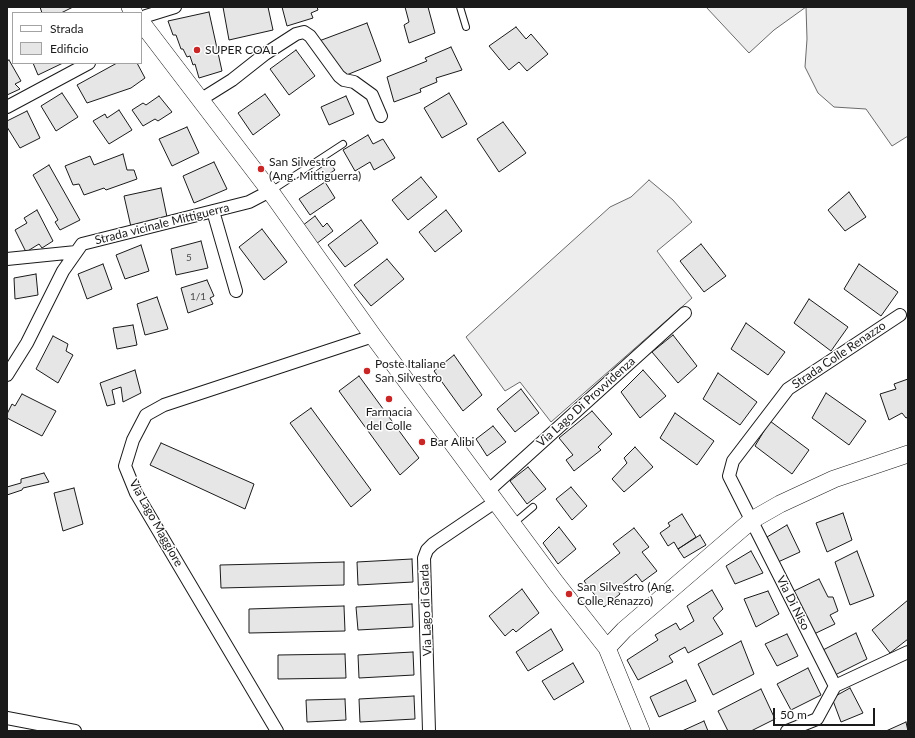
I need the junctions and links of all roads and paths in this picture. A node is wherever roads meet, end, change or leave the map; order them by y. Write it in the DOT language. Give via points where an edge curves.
graph roads {
  1 [pos="175,7"];
  2 [pos="460,7"];
  3 [pos="143,27"];
  4 [pos="466,27"];
  5 [pos="87,64"];
  6 [pos="200,100"];
  7 [pos="7,107"];
  8 [pos="381,116"];
  9 [pos="343,144"];
  10 [pos="270,191"];
  11 [pos="213,211"];
  12 [pos="76,252"];
  13 [pos="7,259"];
  14 [pos="236,291"];
  15 [pos="685,313"];
  16 [pos="900,314"];
  17 [pos="372,336"];
  18 [pos="7,375"];
  19 [pos="908,454"];
  20 [pos="491,496"];
  21 [pos="533,507"];
  22 [pos="752,520"];
  23 [pos="512,524"];
  24 [pos="607,648"];
  25 [pos="908,652"];
  26 [pos="835,686"];
  27 [pos="7,718"];
  28 [pos="75,731"];
  29 [pos="277,731"];
  30 [pos="429,731"];
  31 [pos="641,731"];
  32 [pos="787,731"];
  1 -- 3 [label="street" via="146,16"];
  2 -- 4 [label="lane"];
  3 -- 6 [label="street"];
  5 -- 7 [label="street"];
  6 -- 8 [label="street" via="232,80 265,54 296,34 304,32 310,36 339,76 354,82 372,95"];
  6 -- 10 [label="street"];
  9 -- 10 [label="lane"];
  10 -- 11 [label="street, Strada vicinale Mittiguerra" via="249,202"];
  10 -- 17 [label="street"];
  11 -- 12 [label="street, Strada vicinale Mittiguerra" via="82,244"];
  11 -- 14 [label="street"];
  12 -- 13 [label="street"];
  12 -- 18 [label="street, Strada vicinale Mittiguerra" via="63,271 27,343"];
  15 -- 20 [label="street, Via Lago Di Provvidenza"];
  16 -- 22 [label="street, Strada Colle Renazzo" via="788,389 733,461 729,476"];
  17 -- 20 [label="street"];
  17 -- 29 [label="street, Via Lago Maggiore" via="164,405 146,415 133,440 125,466 136,493"];
  19 -- 22 [label="street" via="834,479"];
  20 -- 23 [label="street"];
  20 -- 30 [label="street, Via Lago di Garda" via="433,544 424,558"];
  21 -- 23 [label="lane"];
  22 -- 24 [label="street" via="624,630"];
  22 -- 26 [label="street, Via Di Niso"];
  23 -- 24 [label="street"];
  24 -- 31 [label="street"];
  25 -- 26 [label="street"];
  26 -- 32 [label="street" via="817,719"];
  27 -- 28 [label="street"];
}
